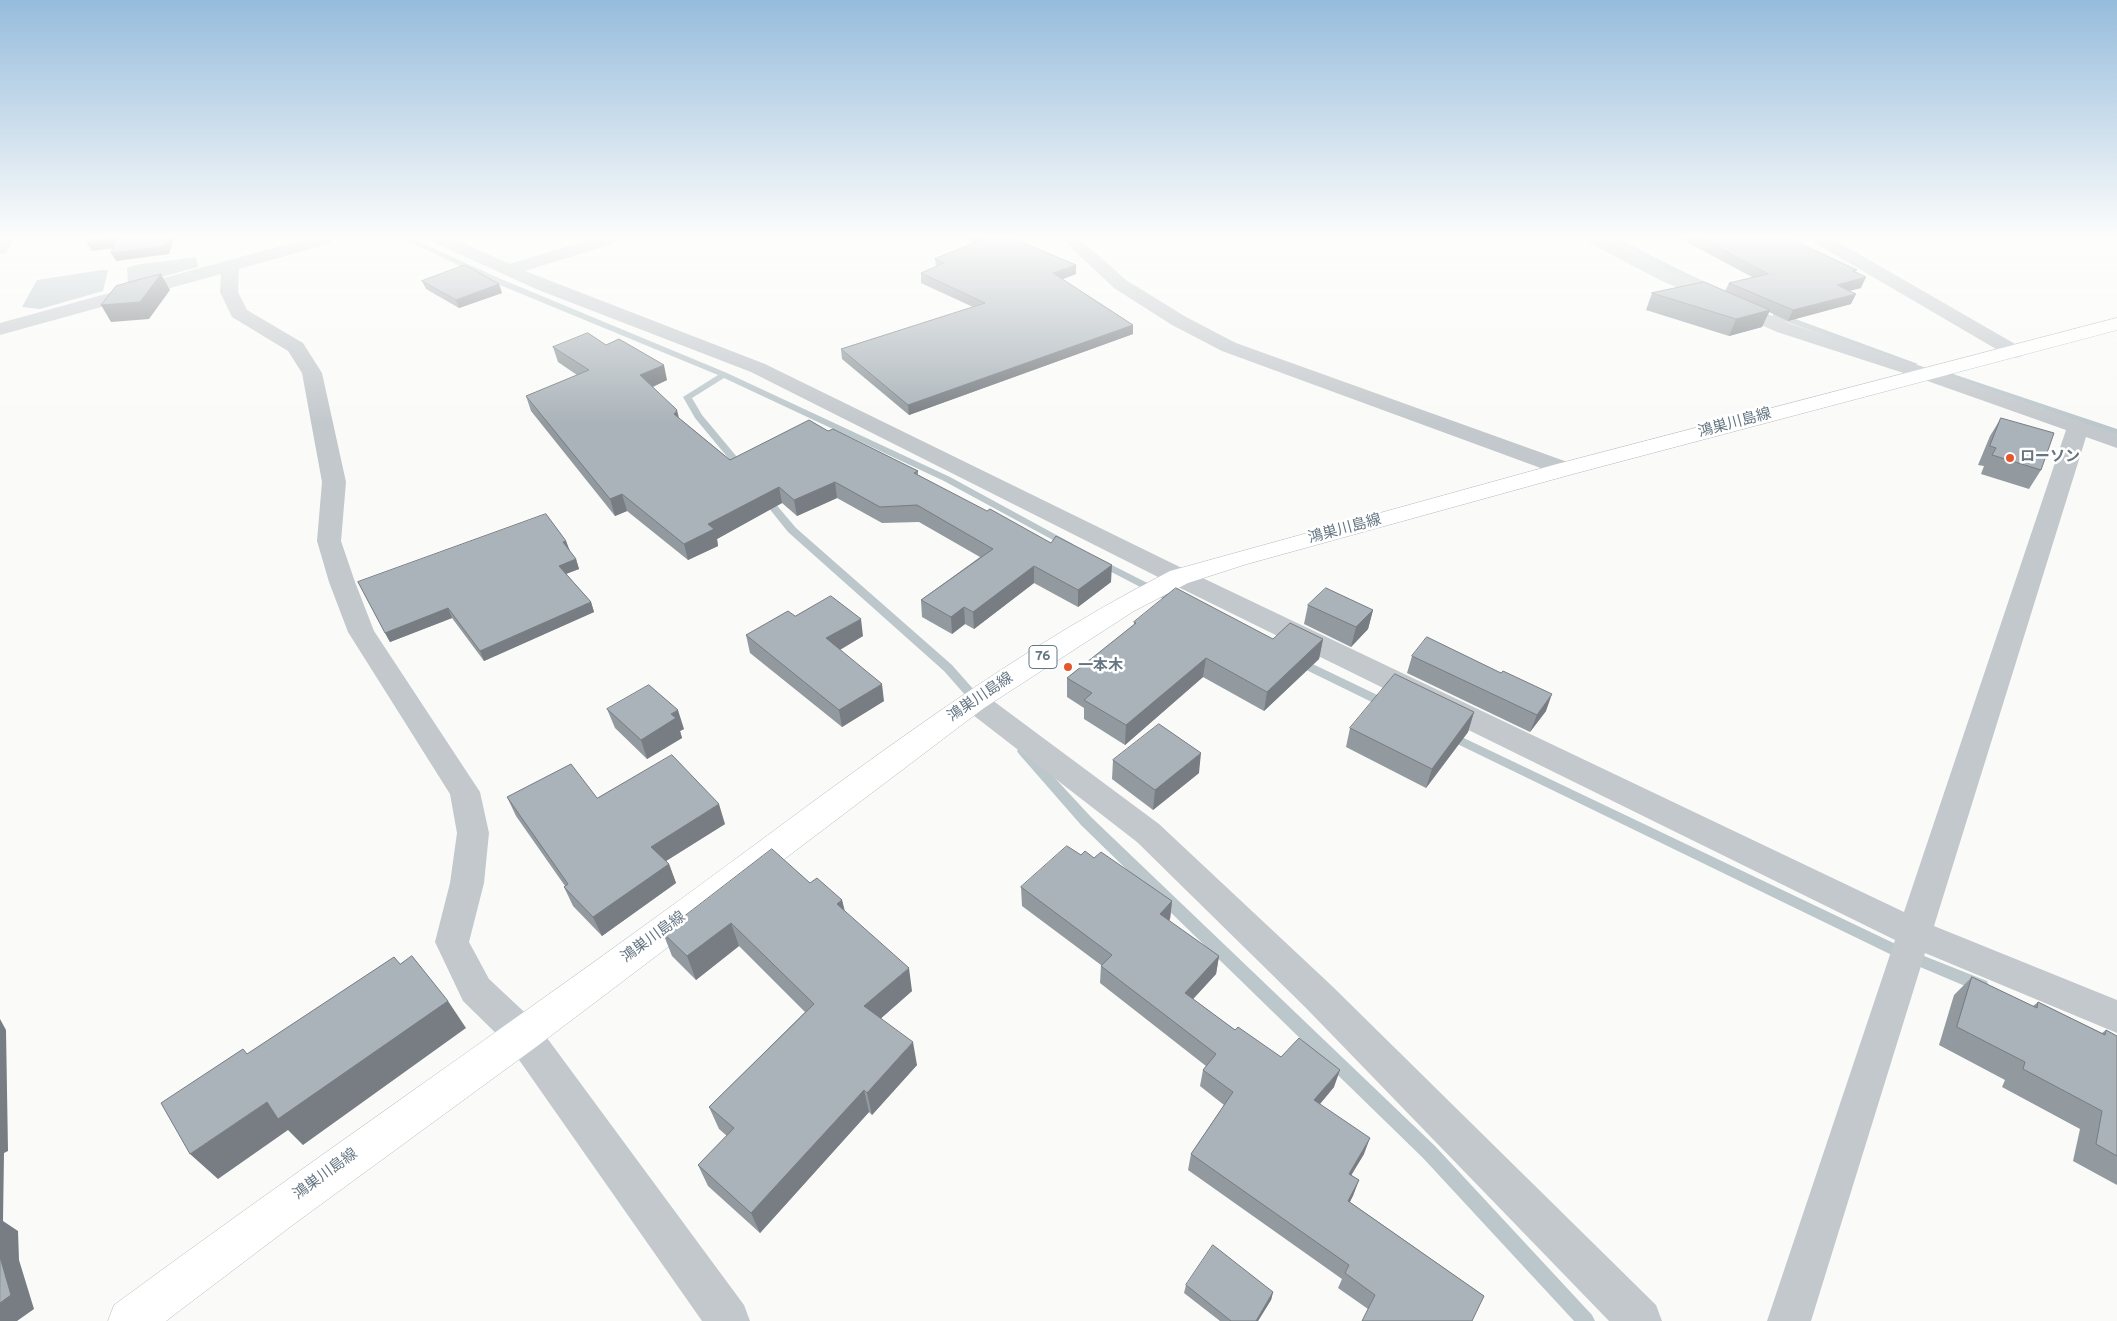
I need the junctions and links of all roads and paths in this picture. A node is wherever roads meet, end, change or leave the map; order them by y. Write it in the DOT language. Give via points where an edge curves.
graph roads {
  1 [pos="104,301"];
  2 [pos="233,301"];
  3 [pos="583,301"];
  4 [pos="1147,301"];
  5 [pos="1722,301"];
  6 [pos="1927,301"];
  7 [pos="2117,324"];
  8 [pos="0,329"];
  9 [pos="2015,352"];
  10 [pos="1926,374"];
  11 [pos="2078,428"];
  12 [pos="2117,441"];
  13 [pos="1565,469"];
  14 [pos="1179,577"];
  15 [pos="974,701"];
  16 [pos="1916,934"];
  17 [pos="2117,1017"];
  18 [pos="523,1035"];
  19 [pos="130,1321"];
  20 [pos="728,1321"];
  21 [pos="1640,1321"];
  22 [pos="1789,1321"];
  1 -- 8 [label="street"];
  2 -- 18 [label="street" via="239,313 296,347 312,373 334,482 329,541 342,582 362,632 466,792 473,833 467,883 452,942 476,990"];
  3 -- 14 [label="street" via="758,368"];
  4 -- 13 [label="street" via="1230,347"];
  5 -- 10 [label="street" via="1784,328"];
  6 -- 9 [label="street"];
  7 -- 9 [label="main road, 鴻巣川島線 / 76"];
  9 -- 10 [label="main road, 鴻巣川島線 / 76"];
  10 -- 11 [label="street"];
  10 -- 13 [label="main road, 鴻巣川島線 / 76"];
  11 -- 12 [label="street"];
  11 -- 16 [label="street"];
  13 -- 14 [label="main road, 鴻巣川島線 / 76"];
  14 -- 15 [label="main road, 鴻巣川島線 / 76" via="1126,605"];
  14 -- 16 [label="street"];
  15 -- 18 [label="main road, 鴻巣川島線 / 76"];
  15 -- 21 [label="street" via="1148,833 1319,997"];
  16 -- 17 [label="street"];
  16 -- 22 [label="street"];
  18 -- 19 [label="main road, 鴻巣川島線 / 76" via="275,1212"];
  18 -- 20 [label="street"];
}
